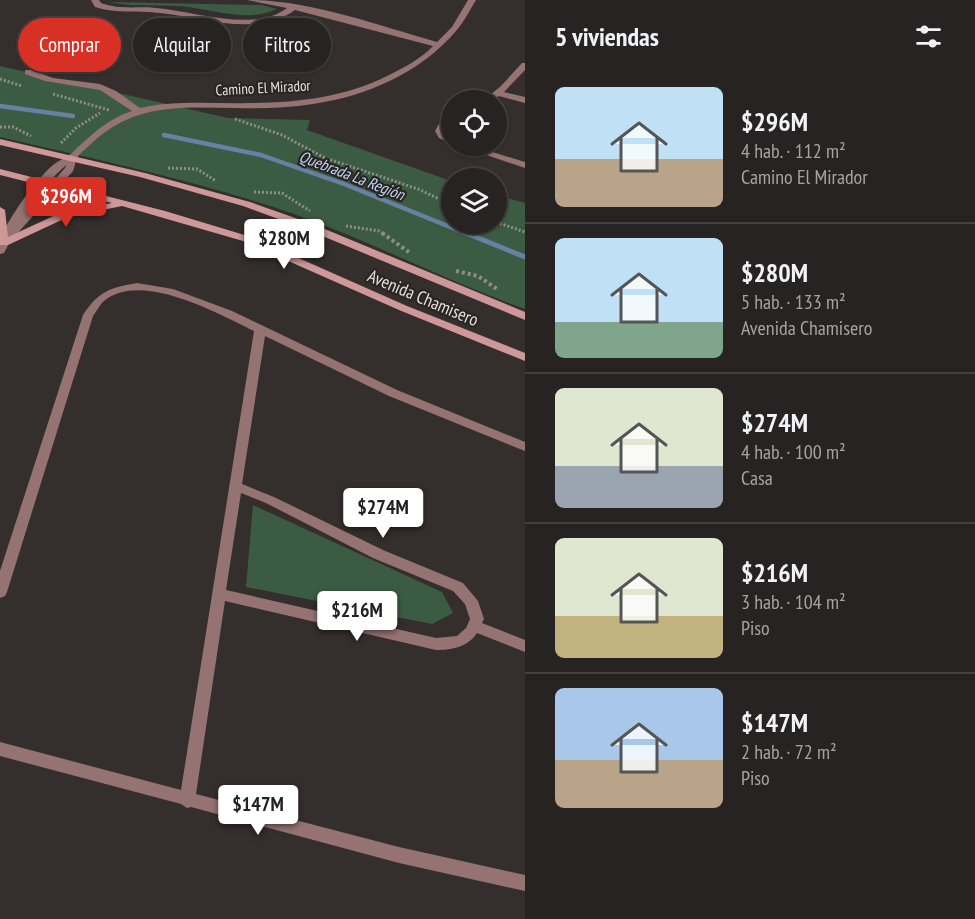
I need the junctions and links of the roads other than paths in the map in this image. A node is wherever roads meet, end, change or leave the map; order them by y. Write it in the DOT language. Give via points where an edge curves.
graph roads {
  1 [pos="95,0"];
  2 [pos="250,0"];
  3 [pos="472,0"];
  4 [pos="295,6"];
  5 [pos="437,48"];
  6 [pos="525,65"];
  7 [pos="28,72"];
  8 [pos="501,90"];
  9 [pos="507,95"];
  10 [pos="525,100"];
  11 [pos="138,111"];
  12 [pos="0,142"];
  13 [pos="497,156"];
  14 [pos="71,158"];
  15 [pos="525,165"];
  16 [pos="0,172"];
  17 [pos="42,182"];
  18 [pos="57,185"];
  19 [pos="126,204"];
  20 [pos="0,210"];
  21 [pos="2,247"];
  22 [pos="525,316"];
  23 [pos="260,330"];
  24 [pos="525,357"];
  25 [pos="525,447"];
  26 [pos="238,487"];
  27 [pos="0,592"];
  28 [pos="219,594"];
  29 [pos="475,626"];
  30 [pos="525,646"];
  31 [pos="0,748"];
  32 [pos="187,801"];
  33 [pos="525,883"];
  1 -- 4 [label="street" via="109,8 239,21 275,18"];
  2 -- 4 [label="street"];
  3 -- 5 [label="street, Camino El Mirador"];
  4 -- 5 [label="street"];
  5 -- 11 [label="street, Camino El Mirador" via="397,76 343,95 291,104 171,106"];
  6 -- 8 [label="street"];
  7 -- 11 [label="street" via="45,79 108,90"];
  9 -- 10 [label="street"];
  11 -- 14 [label="street, Camino El Mirador" via="102,128"];
  12 -- 14 [label="street, Avenida Chamisero"];
  13 -- 15 [label="street"];
  14 -- 17 [label="street, Camino El Mirador" via="57,165"];
  14 -- 18 [label="street, Camino El Mirador" via="70,169"];
  14 -- 22 [label="street, Avenida Chamisero" via="280,215"];
  16 -- 17 [label="street, Avenida Chamisero"];
  17 -- 18 [label="street, Avenida Chamisero"];
  17 -- 21 [label="street, Camino El Mirador" via="22,207"];
  18 -- 19 [label="street, Avenida Chamisero"];
  18 -- 21 [label="street, Camino El Mirador"];
  19 -- 21 [label="street" via="65,214"];
  19 -- 24 [label="street, Avenida Chamisero" via="257,243 403,309"];
  20 -- 21 [label="street"];
  23 -- 25 [label="street" via="382,388"];
  23 -- 26 [label="street"];
  23 -- 27 [label="street" via="198,301 156,288 121,289 95,303 81,334"];
  26 -- 28 [label="street"];
  26 -- 29 [label="street" via="378,554 458,587 474,607"];
  28 -- 29 [label="street" via="436,644 461,641"];
  28 -- 32 [label="street"];
  29 -- 30 [label="street"];
  31 -- 32 [label="street"];
  32 -- 33 [label="street"];
}
